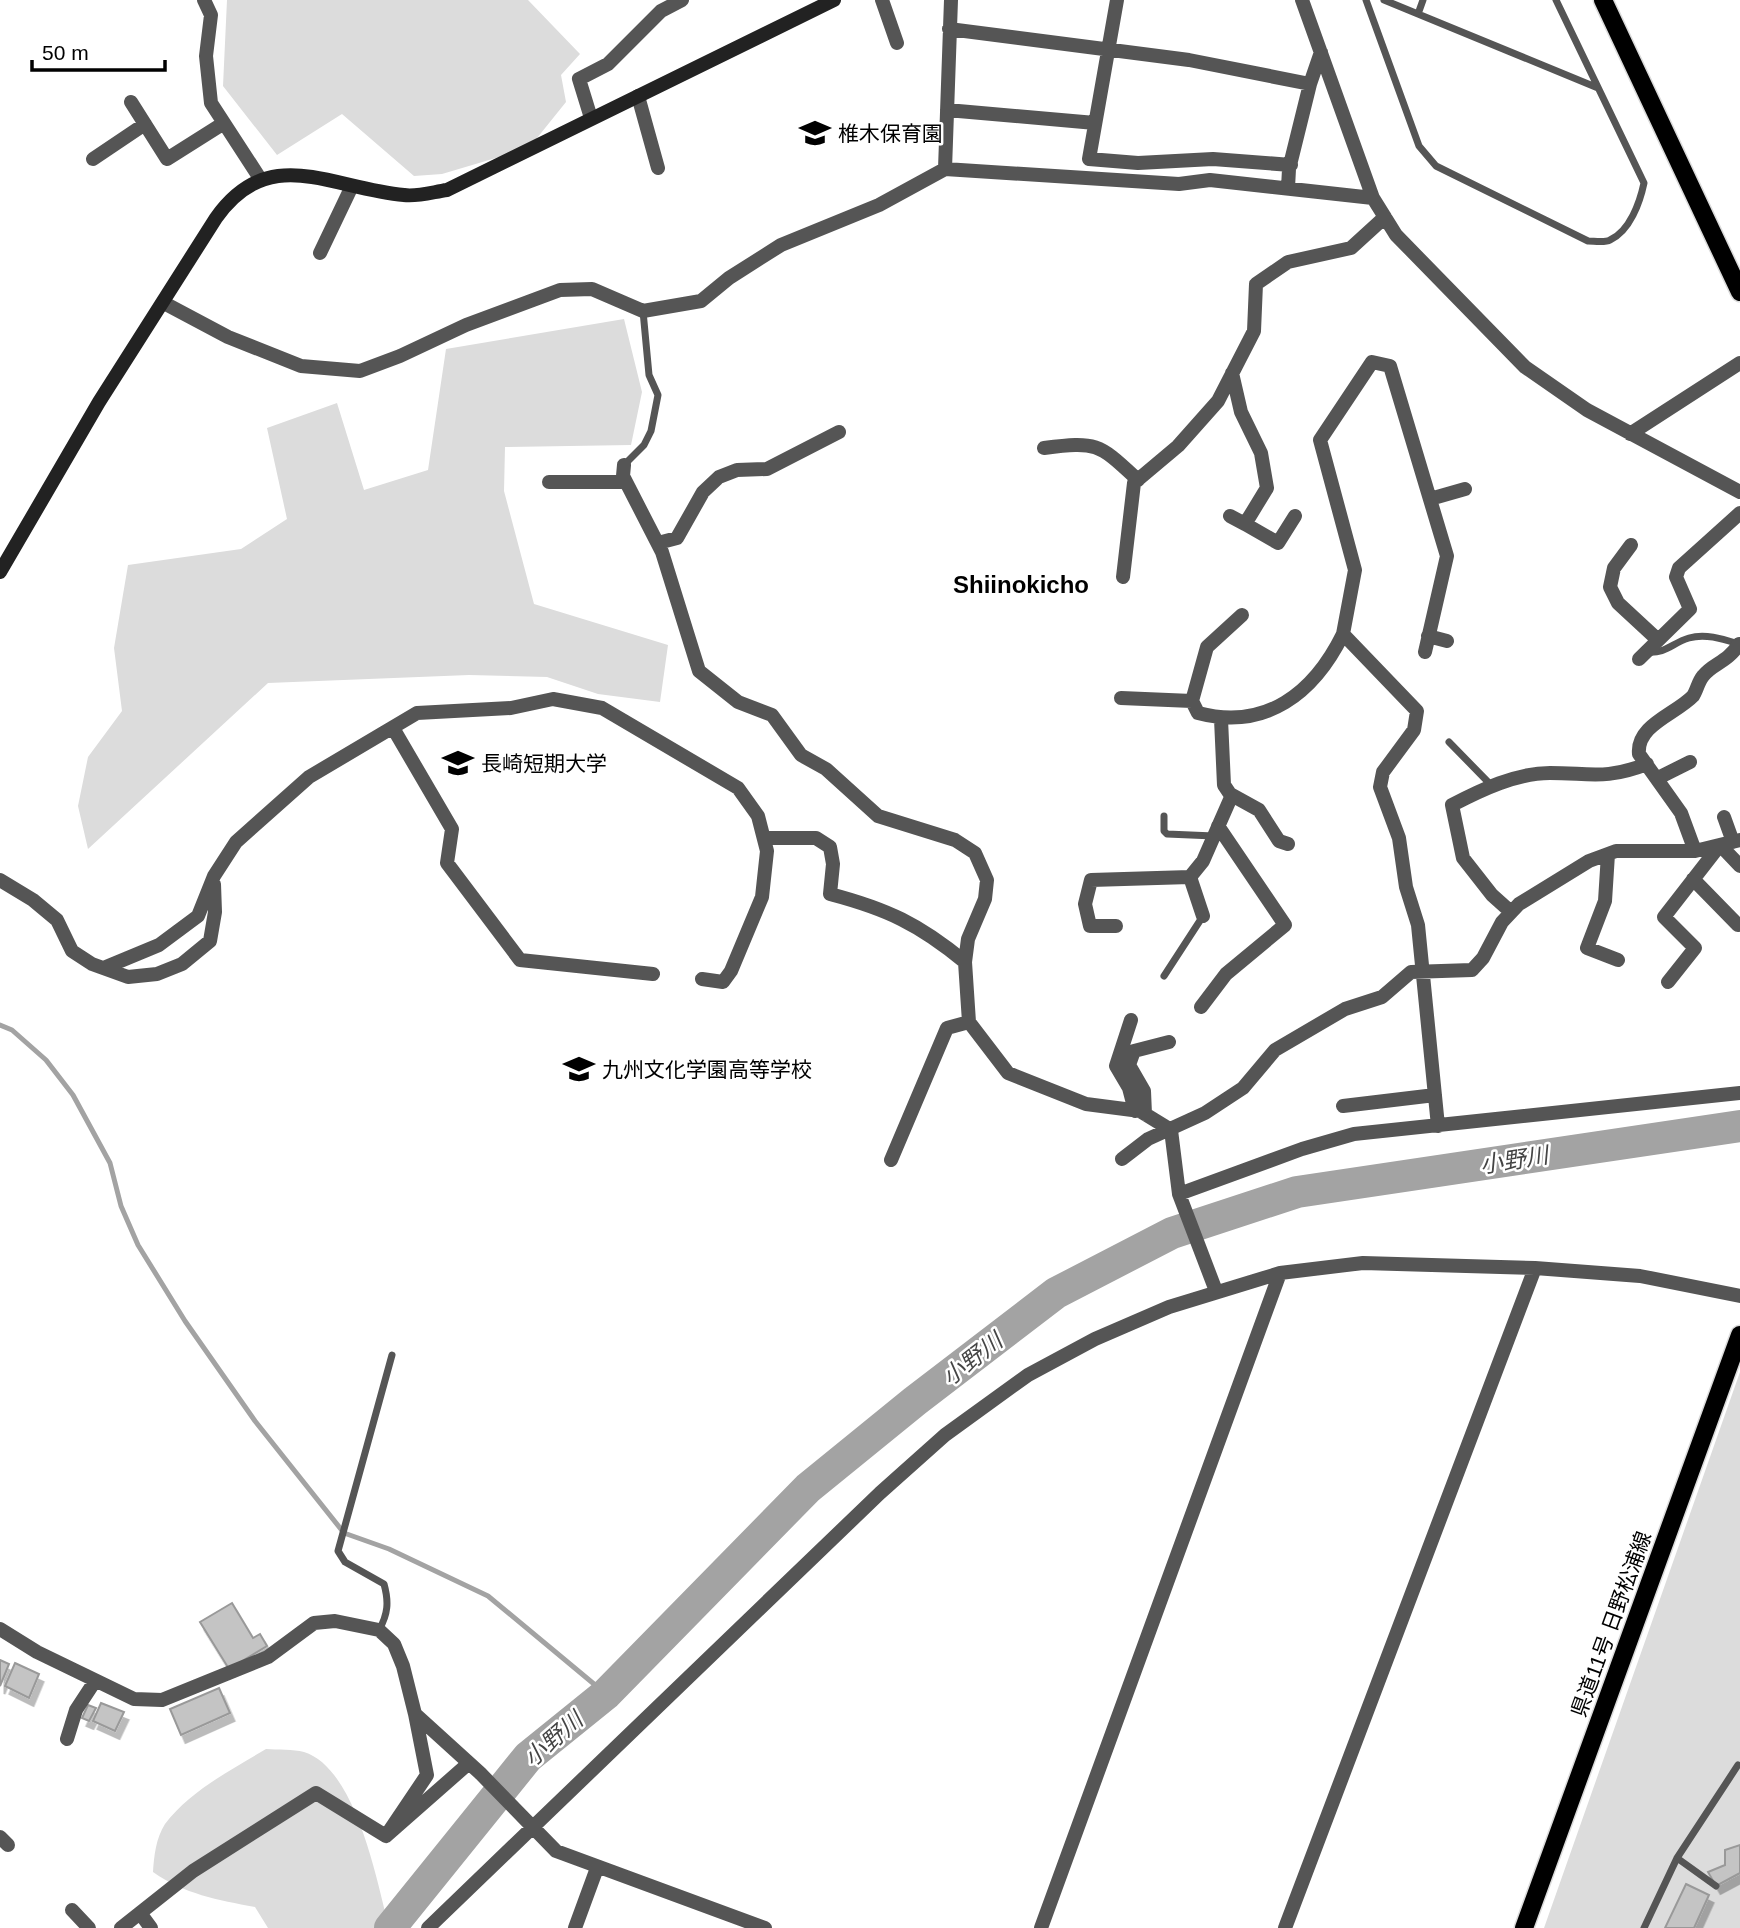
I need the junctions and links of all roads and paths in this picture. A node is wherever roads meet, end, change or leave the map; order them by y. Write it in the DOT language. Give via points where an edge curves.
graph roads {
  1 [pos="205,0"];
  2 [pos="682,0"];
  3 [pos="834,0"];
  4 [pos="882,0"];
  5 [pos="951,0"];
  6 [pos="1117,0"];
  7 [pos="1302,0"];
  8 [pos="1367,0"];
  9 [pos="1384,0"];
  10 [pos="1423,0"];
  11 [pos="1556,0"];
  12 [pos="1603,0"];
  13 [pos="1418,14"];
  14 [pos="949,29"];
  15 [pos="897,43"];
  16 [pos="1108,50"];
  17 [pos="1321,52"];
  18 [pos="1310,85"];
  19 [pos="1598,88"];
  20 [pos="638,96"];
  21 [pos="131,102"];
  22 [pos="947,110"];
  23 [pos="591,118"];
  24 [pos="224,123"];
  25 [pos="1095,123"];
  26 [pos="145,124"];
  27 [pos="93,159"];
  28 [pos="1291,165"];
  29 [pos="658,168"];
  30 [pos="945,169"];
  31 [pos="261,180"];
  32 [pos="352,186"];
  33 [pos="1288,188"];
  34 [pos="1373,198"];
  35 [pos="1385,217"];
  36 [pos="320,253"];
  37 [pos="1740,292"];
  38 [pos="164,303"];
  39 [pos="643,311"];
  40 [pos="1740,363"];
  41 [pos="1232,373"];
  42 [pos="839,432"];
  43 [pos="1630,433"];
  44 [pos="1044,448"];
  45 [pos="624,464"];
  46 [pos="1138,480"];
  47 [pos="549,482"];
  48 [pos="626,482"];
  49 [pos="1465,489"];
  50 [pos="1740,492"];
  51 [pos="1430,499"];
  52 [pos="1740,513"];
  53 [pos="1230,516"];
  54 [pos="1296,516"];
  55 [pos="1245,524"];
  56 [pos="658,543"];
  57 [pos="1631,545"];
  58 [pos="0,572"];
  59 [pos="1123,577"];
  60 [pos="1242,615"];
  61 [pos="1343,634"];
  62 [pos="1428,636"];
  63 [pos="1658,640"];
  64 [pos="1447,641"];
  65 [pos="1739,644"];
  66 [pos="1425,652"];
  67 [pos="1643,655"];
  68 [pos="1121,698"];
  69 [pos="1192,701"];
  70 [pos="1220,719"];
  71 [pos="393,728"];
  72 [pos="1449,742"];
  73 [pos="1690,762"];
  74 [pos="1647,764"];
  75 [pos="1658,778"];
  76 [pos="1491,785"];
  77 [pos="1232,795"];
  78 [pos="1164,816"];
  79 [pos="1724,817"];
  80 [pos="1217,831"];
  81 [pos="764,838"];
  82 [pos="1731,842"];
  83 [pos="1288,844"];
  84 [pos="1695,851"];
  85 [pos="1608,854"];
  86 [pos="1740,866"];
  87 [pos="214,876"];
  88 [pos="1191,877"];
  89 [pos="1693,879"];
  90 [pos="0,880"];
  91 [pos="1511,912"];
  92 [pos="1203,916"];
  93 [pos="1738,925"];
  94 [pos="1116,926"];
  95 [pos="1618,960"];
  96 [pos="965,962"];
  97 [pos="106,967"];
  98 [pos="1422,972"];
  99 [pos="653,974"];
  100 [pos="1164,976"];
  101 [pos="702,979"];
  102 [pos="1668,982"];
  103 [pos="1201,1007"];
  104 [pos="1131,1020"];
  105 [pos="969,1022"];
  106 [pos="1169,1042"];
  107 [pos="1740,1093"];
  108 [pos="1435,1095"];
  109 [pos="1343,1106"];
  110 [pos="1140,1112"];
  111 [pos="1438,1126"];
  112 [pos="1171,1130"];
  113 [pos="1122,1159"];
  114 [pos="891,1160"];
  115 [pos="1181,1197"];
  116 [pos="1535,1268"];
  117 [pos="1280,1273"];
  118 [pos="1214,1286"];
  119 [pos="1740,1296"];
  120 [pos="1738,1345"];
  121 [pos="392,1355"];
  122 [pos="0,1629"];
  123 [pos="379,1630"];
  124 [pos="95,1681"];
  125 [pos="415,1714"];
  126 [pos="67,1740"];
  127 [pos="469,1763"];
  128 [pos="1738,1765"];
  129 [pos="530,1826"];
  130 [pos="386,1836"];
  131 [pos="1677,1858"];
  132 [pos="597,1868"];
  133 [pos="1716,1886"];
  134 [pos="72,1910"];
  135 [pos="140,1913"];
  136 [pos="89,1928"];
  137 [pos="121,1928"];
  138 [pos="151,1928"];
  139 [pos="428,1928"];
  140 [pos="575,1928"];
  141 [pos="765,1928"];
  142 [pos="1041,1928"];
  143 [pos="1285,1928"];
  144 [pos="1524,1928"];
  145 [pos="1644,1928"];
  1 -- 24 [label="street" via="211,15 206,56 211,103"];
  2 -- 23 [label="street" via="661,11 608,64 579,79"];
  3 -- 20 [label="street"];
  4 -- 15 [label="street"];
  5 -- 14 [label="street"];
  6 -- 16 [label="street"];
  7 -- 17 [label="street"];
  8 -- 19 [label="lane" via="1419,146 1436,166 1588,241 1610,241 1625,228 1644,183"];
  9 -- 13 [label="lane"];
  10 -- 13 [label="lane"];
  11 -- 19 [label="lane"];
  12 -- 37 [label="main road"];
  13 -- 19 [label="lane"];
  14 -- 16 [label="street"];
  14 -- 22 [label="street"];
  16 -- 18 [label="street" via="1189,60"];
  16 -- 25 [label="street"];
  17 -- 18 [label="street"];
  17 -- 34 [label="street"];
  18 -- 28 [label="street"];
  20 -- 23 [label="street"];
  20 -- 29 [label="street"];
  21 -- 26 [label="street"];
  22 -- 25 [label="street"];
  22 -- 30 [label="street"];
  23 -- 32 [label="street" via="447,190 407,196"];
  24 -- 26 [label="street" via="167,159"];
  24 -- 31 [label="street"];
  25 -- 28 [label="street" via="1088,159 1138,163 1213,159"];
  26 -- 27 [label="street"];
  28 -- 33 [label="street"];
  30 -- 33 [label="street" via="1179,184 1210,180"];
  30 -- 39 [label="street" via="880,205 782,245 701,301"];
  31 -- 32 [label="street" via="296,175"];
  31 -- 38 [label="street" via="231,197"];
  32 -- 36 [label="street"];
  33 -- 34 [label="street"];
  34 -- 35 [label="street"];
  35 -- 41 [label="street" via="1351,248 1288,262 1256,284 1254,331"];
  35 -- 43 [label="street" via="1396,235 1525,367"];
  38 -- 39 [label="street" via="228,337 301,366 360,371 560,290 592,289"];
  38 -- 58 [label="street" via="93,412"];
  39 -- 45 [label="lane" via="649,375 658,396 652,432"];
  40 -- 43 [label="street"];
  41 -- 46 [label="street" via="1217,401 1194,428"];
  41 -- 55 [label="street" via="1241,412 1261,453 1267,488"];
  42 -- 56 [label="street" via="767,469 737,470 719,477 703,492 677,538"];
  43 -- 50 [label="street"];
  44 -- 46 [label="street" via="1079,443 1102,447"];
  45 -- 48 [label="street"];
  46 -- 59 [label="street" via="1128,513"];
  47 -- 48 [label="street"];
  48 -- 56 [label="street"];
  49 -- 51 [label="street"];
  51 -- 61 [label="street" via="1390,366 1373,362 1320,440 1355,570"];
  51 -- 62 [label="street" via="1447,556"];
  52 -- 63 [label="street" via="1679,568 1676,577 1690,609"];
  53 -- 55 [label="street"];
  54 -- 55 [label="street" via="1278,543"];
  56 -- 96 [label="street" via="699,671 738,702 772,715 801,755 826,769 878,816 955,839 975,853 988,880"];
  57 -- 63 [label="street" via="1614,568 1610,587 1618,603"];
  60 -- 69 [label="street" via="1206,647"];
  61 -- 70 [label="street" via="1329,663 1301,695 1272,711"];
  61 -- 98 [label="street" via="1417,711 1414,730 1383,772 1380,787 1399,838 1406,887 1418,925"];
  62 -- 64 [label="street"];
  62 -- 66 [label="street"];
  63 -- 67 [label="street"];
  65 -- 67 [label="lane" via="1715,636 1689,638 1661,654"];
  65 -- 74 [label="street" via="1730,658 1703,675 1694,695 1645,732 1638,745"];
  68 -- 69 [label="street"];
  69 -- 70 [label="street" via="1198,713"];
  70 -- 77 [label="street" via="1224,785"];
  71 -- 81 [label="street" via="417,713 511,708 553,699 602,708 738,788 758,816"];
  71 -- 87 [label="street" via="309,777 236,842"];
  71 -- 99 [label="street" via="452,829 447,863 520,960"];
  72 -- 76 [label="lane"];
  73 -- 75 [label="street"];
  74 -- 75 [label="street"];
  74 -- 76 [label="street" via="1592,777 1548,772"];
  75 -- 84 [label="street" via="1681,813"];
  76 -- 91 [label="street" via="1452,805 1463,858"];
  77 -- 80 [label="street"];
  77 -- 83 [label="street" via="1259,810 1279,841"];
  78 -- 80 [label="lane" via="1167,834"];
  79 -- 82 [label="street"];
  80 -- 88 [label="street"];
  80 -- 103 [label="street" via="1285,925 1226,974"];
  81 -- 96 [label="street" via="816,838 830,847 830,894 891,913 928,932"];
  81 -- 101 [label="street" via="762,897 731,971 723,982"];
  82 -- 84 [label="street"];
  82 -- 86 [label="street"];
  82 -- 89 [label="street"];
  84 -- 85 [label="street"];
  85 -- 91 [label="street" via="1553,880"];
  85 -- 95 [label="street" via="1605,901 1587,948"];
  87 -- 97 [label="street" via="198,916 181,932"];
  87 -- 97 [label="street" via="210,941 182,964 157,974 128,977"];
  88 -- 92 [label="street"];
  88 -- 94 [label="street" via="1091,880 1085,904 1090,926"];
  89 -- 93 [label="street"];
  89 -- 102 [label="street" via="1664,917 1695,948"];
  90 -- 97 [label="street" via="57,920 72,951"];
  91 -- 98 [label="street" via="1472,970"];
  92 -- 100 [label="lane"];
  96 -- 105 [label="street"];
  98 -- 108 [label="street"];
  98 -- 112 [label="street" via="1411,972 1382,997 1345,1009 1275,1050 1243,1088"];
  104 -- 110 [label="street" via="1116,1066"];
  105 -- 110 [label="street" via="1008,1073 1086,1104"];
  105 -- 114 [label="street" via="947,1028"];
  106 -- 110 [label="street" via="1134,1051 1129,1065 1144,1091"];
  107 -- 111 [label="street"];
  108 -- 109 [label="street"];
  108 -- 111 [label="street"];
  110 -- 112 [label="street"];
  111 -- 115 [label="street" via="1354,1134 1302,1149"];
  112 -- 113 [label="street" via="1148,1139"];
  112 -- 115 [label="street"];
  115 -- 118 [label="street"];
  116 -- 117 [label="street" via="1363,1263"];
  116 -- 119 [label="street" via="1640,1276"];
  116 -- 143 [label="street"];
  117 -- 118 [label="street"];
  117 -- 142 [label="street"];
  118 -- 129 [label="street" via="1095,1339 1028,1375 945,1435"];
  120 -- 144 [label="main road, 県道11号 日野松浦線"];
  121 -- 123 [label="lane" via="338,1551 345,1562 384,1584 387,1616"];
  122 -- 124 [label="street"];
  123 -- 124 [label="street" via="335,1620 314,1623 268,1657 162,1700 134,1699"];
  123 -- 125 [label="street" via="394,1644"];
  124 -- 126 [label="street" via="76,1710"];
  125 -- 127 [label="street"];
  125 -- 130 [label="street" via="427,1775"];
  127 -- 129 [label="street"];
  127 -- 130 [label="street"];
  128 -- 131 [label="lane"];
  129 -- 132 [label="street" via="556,1851"];
  129 -- 139 [label="street"];
  130 -- 135 [label="street" via="316,1793 193,1871"];
  131 -- 133 [label="lane"];
  131 -- 145 [label="lane"];
  132 -- 140 [label="street"];
  132 -- 141 [label="street"];
  134 -- 136 [label="street"];
  135 -- 137 [label="street"];
  135 -- 138 [label="street"];
}
